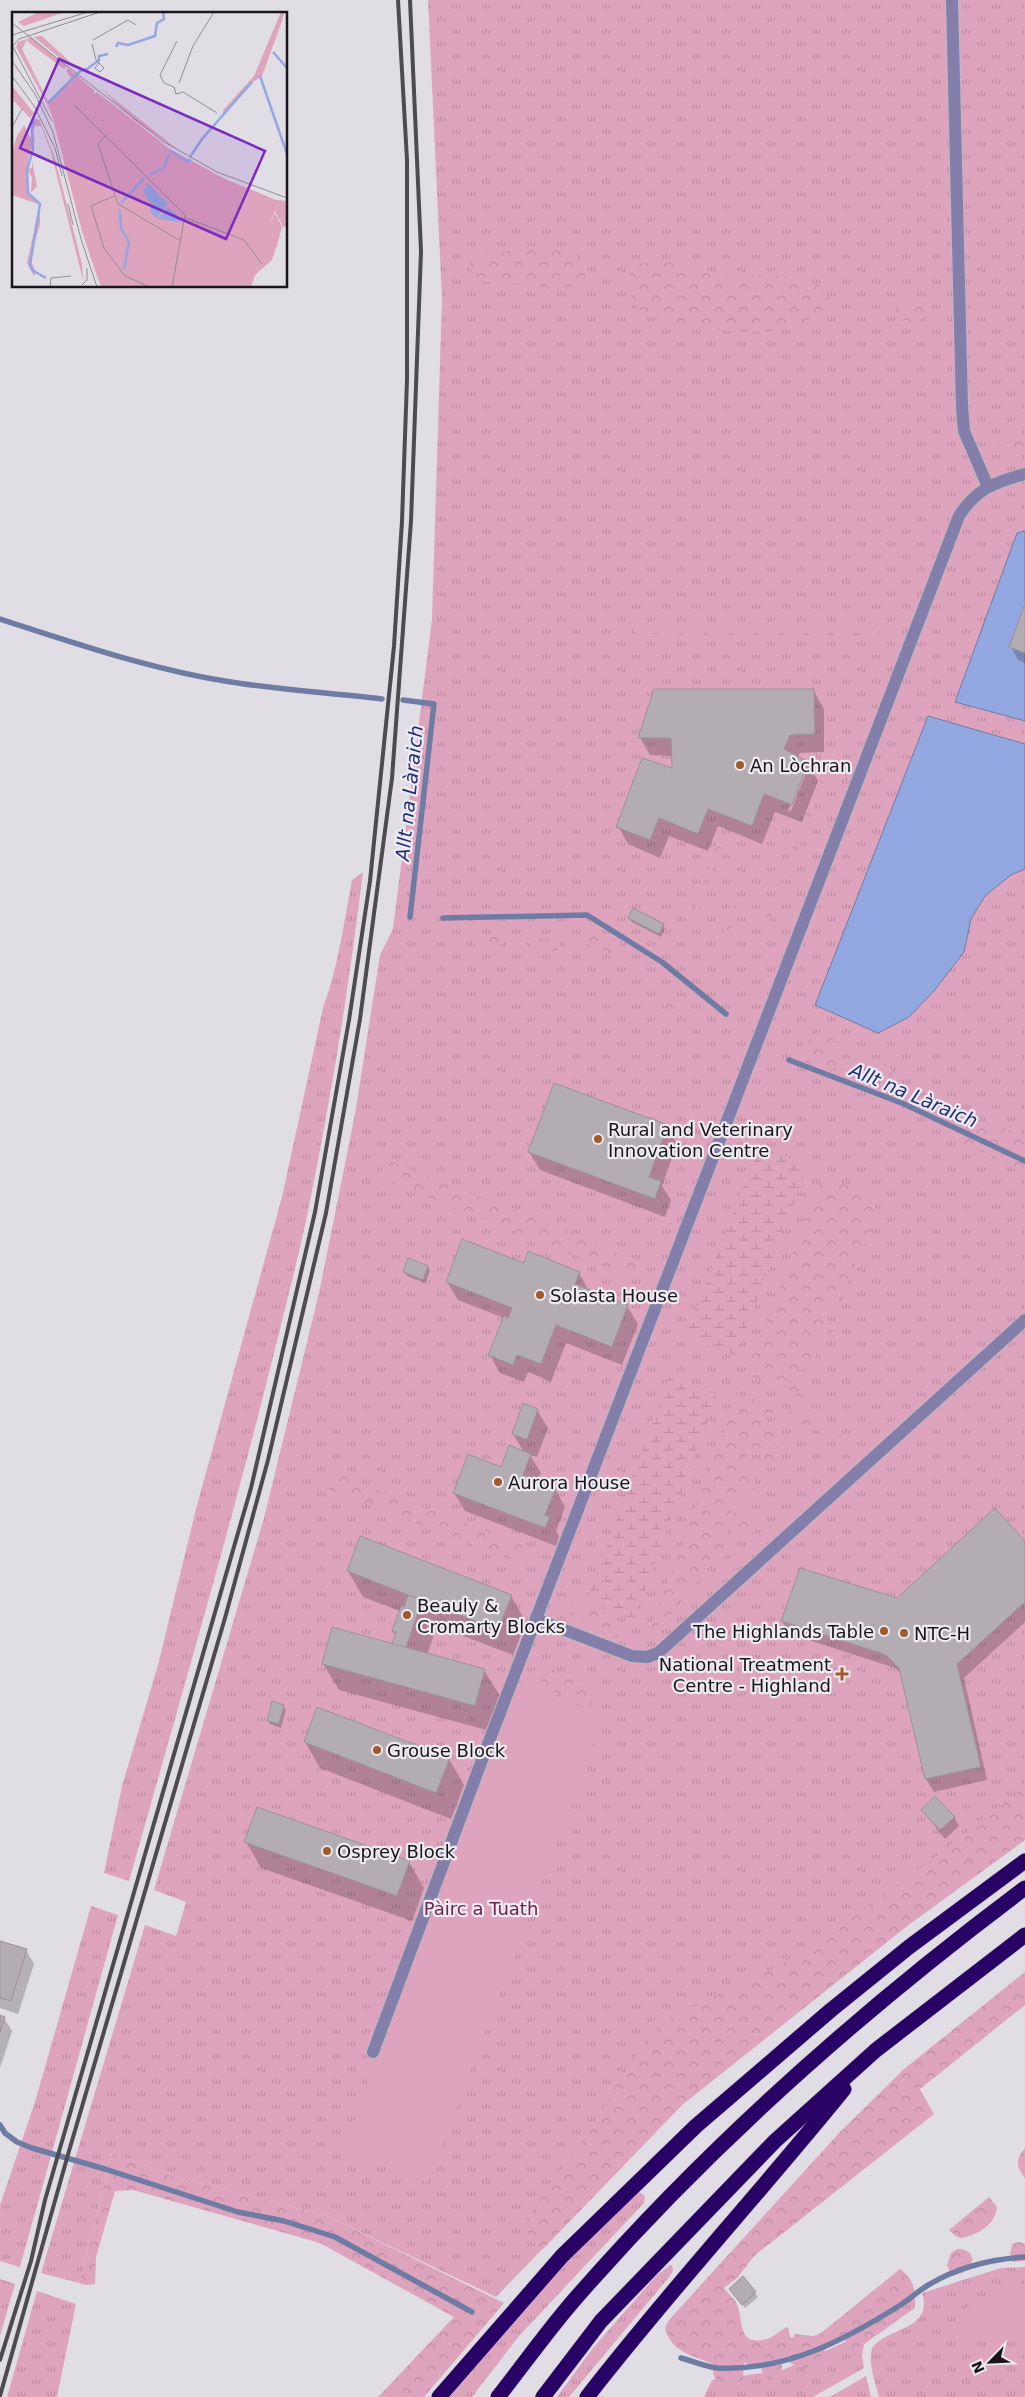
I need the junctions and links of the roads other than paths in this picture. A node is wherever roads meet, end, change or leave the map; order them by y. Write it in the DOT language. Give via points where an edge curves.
graph roads {
  1 [pos="952,0"];
  2 [pos="1025,474"];
  3 [pos="988,487"];
  4 [pos="1025,1320"];
  5 [pos="536,1619"];
  6 [pos="1025,1862"];
  7 [pos="1025,1888"];
  8 [pos="1025,1935"];
  9 [pos="876,2050"];
  10 [pos="373,2052"];
  11 [pos="439,2397"];
  12 [pos="498,2397"];
  13 [pos="542,2397"];
  14 [pos="587,2397"];
  1 -- 3 [label="street" via="962,407 964,431"];
  2 -- 3 [label="street"];
  3 -- 5 [label="street" via="969,500 960,516"];
  4 -- 5 [label="street" via="658,1653 647,1657 632,1656"];
  5 -- 10 [label="street"];
  6 -- 11 [label="highway" via="852,1993 696,2126 562,2256"];
  7 -- 12 [label="highway" via="875,2005 731,2135 575,2300"];
  8 -- 9 [label="highway"];
  9 -- 13 [label="highway" via="775,2141 601,2321"];
  9 -- 14 [label="highway"];
}
